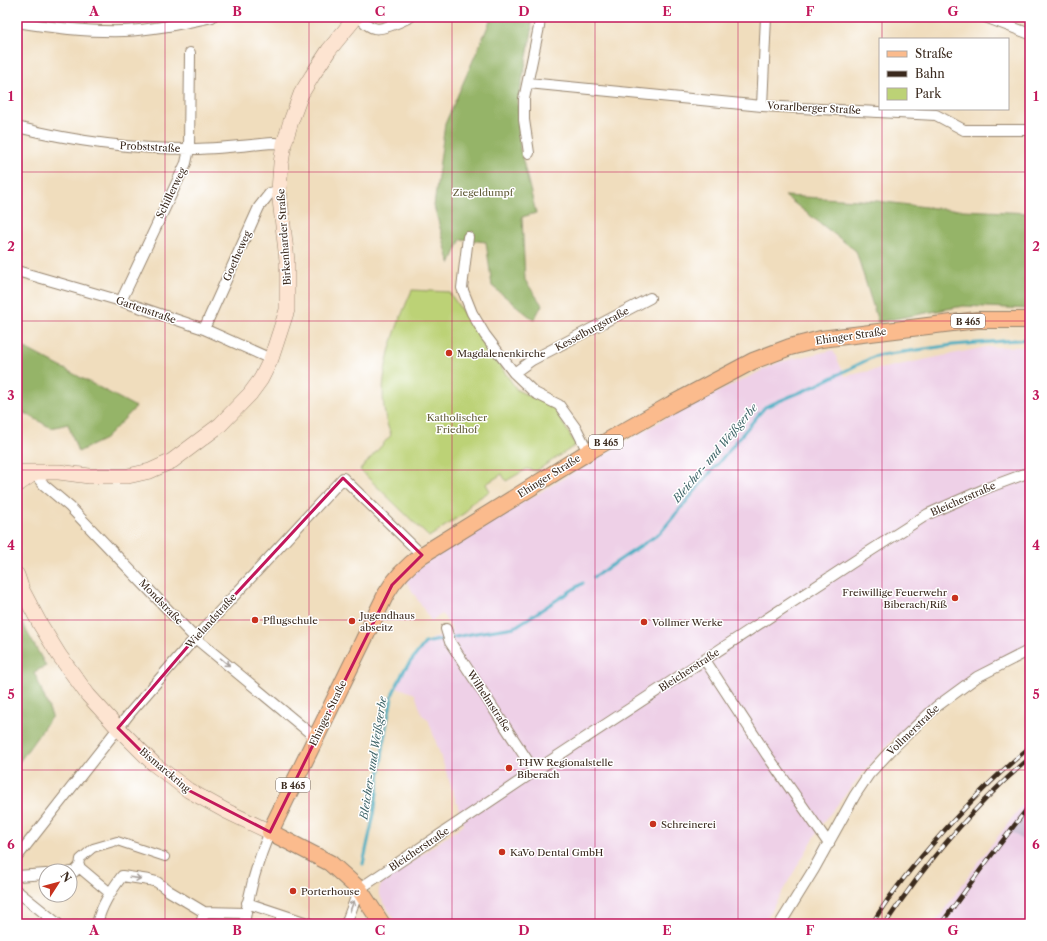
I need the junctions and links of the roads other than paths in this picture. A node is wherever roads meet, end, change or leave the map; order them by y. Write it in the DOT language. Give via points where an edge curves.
graph roads {
  1 [pos="212,17"];
  2 [pos="357,17"];
  3 [pos="410,17"];
  4 [pos="540,17"];
  5 [pos="766,17"];
  6 [pos="986,17"];
  7 [pos="17,22"];
  8 [pos="1030,34"];
  9 [pos="190,53"];
  10 [pos="528,83"];
  11 [pos="762,106"];
  12 [pos="17,127"];
  13 [pos="1030,130"];
  14 [pos="284,144"];
  15 [pos="189,149"];
  16 [pos="529,154"];
  17 [pos="279,191"];
  18 [pos="468,237"];
  19 [pos="17,271"];
  20 [pos="650,298"];
  21 [pos="121,301"];
  22 [pos="1030,320"];
  23 [pos="204,329"];
  24 [pos="271,359"];
  25 [pos="514,373"];
  26 [pos="588,452"];
  27 [pos="17,472"];
  28 [pos="1030,472"];
  29 [pos="34,473"];
  30 [pos="17,485"];
  31 [pos="422,555"];
  32 [pos="17,575"];
  33 [pos="446,629"];
  34 [pos="195,638"];
  35 [pos="1030,650"];
  36 [pos="705,660"];
  37 [pos="118,728"];
  38 [pos="316,738"];
  39 [pos="535,772"];
  40 [pos="270,832"];
  41 [pos="828,844"];
  42 [pos="17,857"];
  43 [pos="165,857"];
  44 [pos="79,867"];
  45 [pos="38,875"];
  46 [pos="17,876"];
  47 [pos="359,889"];
  48 [pos="17,891"];
  49 [pos="110,892"];
  50 [pos="246,908"];
  51 [pos="204,912"];
  52 [pos="280,919"];
  53 [pos="58,924"];
  54 [pos="97,924"];
  55 [pos="201,924"];
  56 [pos="244,924"];
  57 [pos="310,924"];
  58 [pos="346,924"];
  59 [pos="382,924"];
  60 [pos="780,924"];
  1 -- 7 [label="street" via="125,31 55,28"];
  2 -- 3 [label="street" via="379,29"];
  2 -- 14 [label="main road, Birkenharder Straße" via="329,50 301,94"];
  4 -- 10 [label="street"];
  5 -- 11 [label="street, Vorarlberger Straße"];
  6 -- 8 [label="street"];
  9 -- 15 [label="street, Schillerweg"];
  10 -- 11 [label="street, Vorarlberger Straße"];
  10 -- 16 [label="street" via="524,99 524,120"];
  11 -- 13 [label="street, Vorarlberger Straße" via="936,115 964,130"];
  12 -- 15 [label="street, Probststraße" via="78,140 126,146"];
  14 -- 15 [label="street, Probststraße"];
  14 -- 17 [label="main road, Birkenharder Straße"];
  15 -- 21 [label="street, Schillerweg" via="186,163"];
  17 -- 23 [label="street, Goetheweg" via="270,193 259,207"];
  17 -- 24 [label="main road, Birkenharder Straße" via="287,260 287,310"];
  18 -- 25 [label="street" via="462,288 472,313 485,335"];
  19 -- 21 [label="street, Gartenstraße"];
  20 -- 25 [label="street, Kesselburgstraße" via="532,360"];
  21 -- 23 [label="street, Gartenstraße"];
  22 -- 26 [label="main road, Ehinger Straße / B 465" via="948,323 821,339 790,347 742,366"];
  23 -- 24 [label="street, Gartenstraße"];
  24 -- 29 [label="main road, Birkenharder Straße" via="250,394 225,420 172,461 150,471 128,476"];
  25 -- 26 [label="street" via="535,393 559,405 577,430"];
  26 -- 31 [label="main road, Ehinger Straße / B 465"];
  27 -- 29 [label="main road, Birkenharder Straße"];
  28 -- 36 [label="street, Bleicherstraße" via="975,492 928,514"];
  29 -- 30 [label="main road"];
  29 -- 34 [label="street, Mondstraße" via="70,507"];
  31 -- 34 [label="street, Wielandstraße" via="343,478"];
  31 -- 38 [label="main road, Ehinger Straße / B 465" via="397,577 389,589"];
  32 -- 37 [label="main road, Bismarckring" via="40,624 63,661 88,695"];
  33 -- 39 [label="street, Wilhelmstraße" via="450,642"];
  34 -- 37 [label="street, Wielandstraße"];
  34 -- 38 [label="street, Mondstraße, one-way"];
  35 -- 41 [label="street, Vollmerstraße" via="976,677 936,707 896,744 869,774"];
  36 -- 39 [label="street, Bleicherstraße"];
  36 -- 41 [label="street"];
  37 -- 40 [label="main road, Bismarckring" via="154,764 188,790"];
  37 -- 42 [label="street, Wielandstraße"];
  38 -- 40 [label="main road, Ehinger Straße / B 465"];
  39 -- 47 [label="street, Bleicherstraße"];
  40 -- 47 [label="main road, Bismarckring" via="330,863"];
  40 -- 50 [label="street" via="260,854"];
  41 -- 60 [label="street, Vollmerstraße"];
  43 -- 44 [label="street" via="117,841 93,848 80,860"];
  44 -- 49 [label="street"];
  45 -- 46 [label="street"];
  58 -- 47 [label="street, one-way"];
  47 -- 59 [label="main road, Bismarckring"];
  48 -- 53 [label="street"];
  49 -- 51 [label="street, one-way" via="122,876 149,880 157,882"];
  49 -- 54 [label="street"];
  50 -- 51 [label="street"];
  50 -- 52 [label="street"];
  50 -- 56 [label="street"];
  51 -- 55 [label="street"];
  52 -- 57 [label="street"];
}
